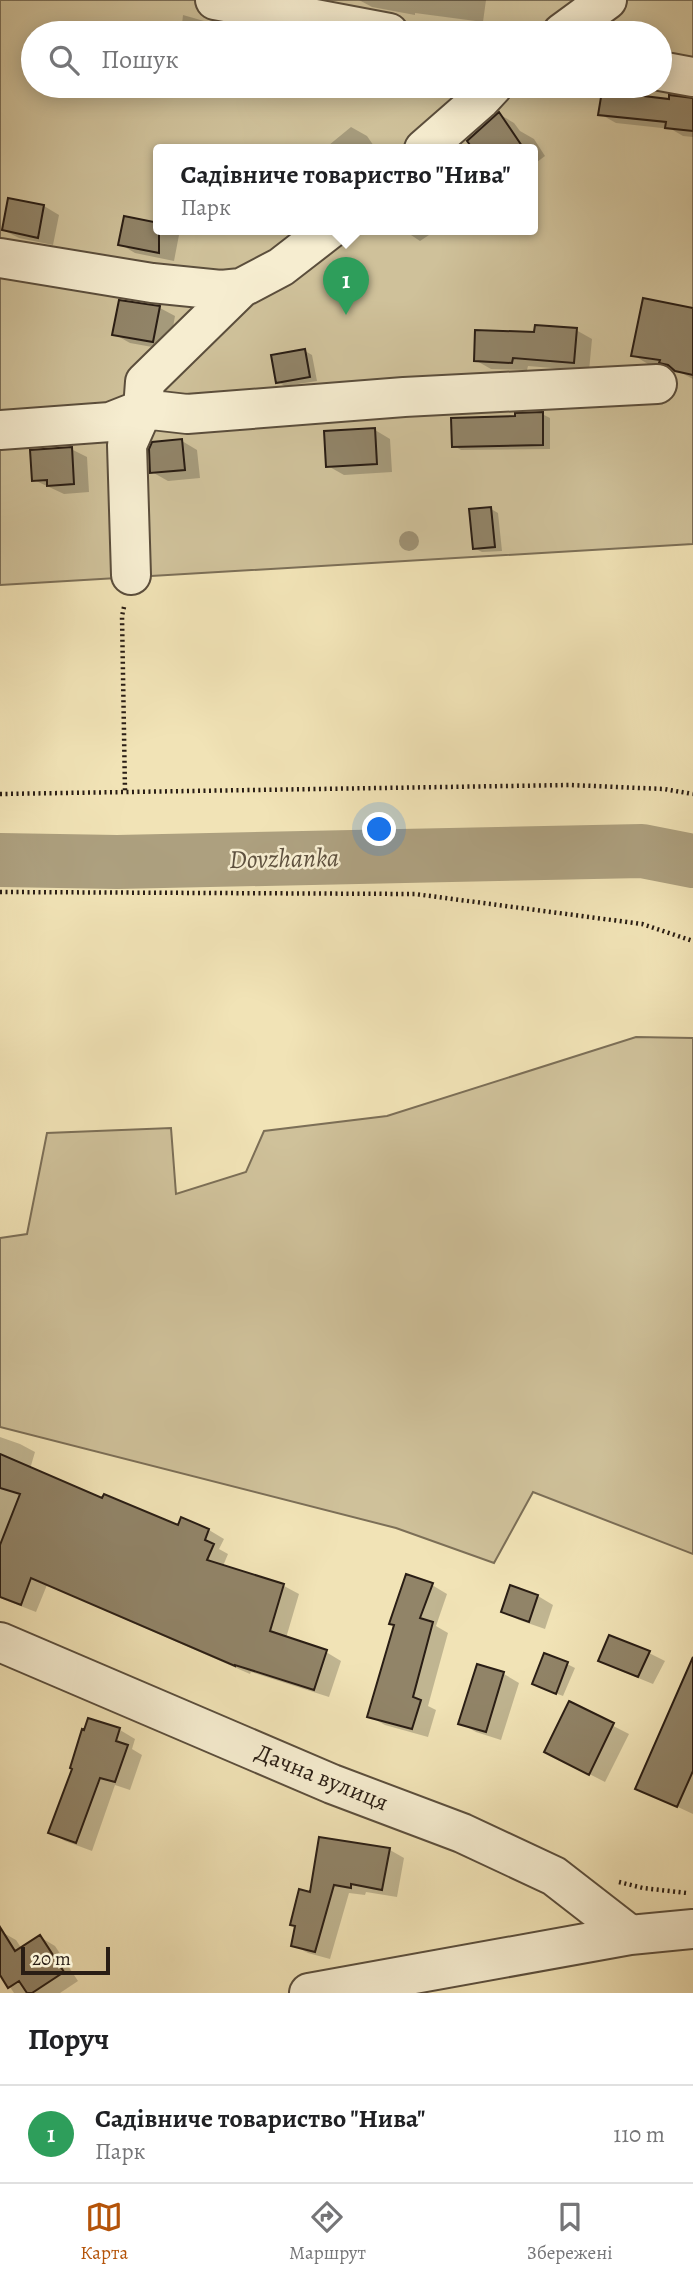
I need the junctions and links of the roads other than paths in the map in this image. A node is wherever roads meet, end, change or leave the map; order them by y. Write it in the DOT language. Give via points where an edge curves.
graph roads {
  1 [pos="215,0"];
  2 [pos="607,0"];
  3 [pos="326,21"];
  4 [pos="578,21"];
  5 [pos="672,73"];
  6 [pos="693,77"];
  7 [pos="482,98"];
  8 [pos="430,144"];
  9 [pos="322,235"];
  10 [pos="0,258"];
  11 [pos="241,288"];
  12 [pos="657,384"];
  13 [pos="143,409"];
  14 [pos="0,430"];
  15 [pos="131,575"];
  16 [pos="0,1642"];
  17 [pos="693,1929"];
  18 [pos="630,1935"];
  19 [pos="309,1993"];
  1 -- 3 [label="street"];
  2 -- 4 [label="street"];
  5 -- 6 [label="street"];
  7 -- 8 [label="street"];
  9 -- 11 [label="street" via="281,267"];
  10 -- 11 [label="street" via="152,283"];
  11 -- 13 [label="street" via="145,382"];
  12 -- 13 [label="street" via="187,414"];
  13 -- 14 [label="street" via="110,422"];
  13 -- 15 [label="street" via="127,445"];
  16 -- 18 [label="street, Дачна вулиця" via="332,1784 462,1833 554,1876"];
  17 -- 18 [label="street"];
  18 -- 19 [label="street"];
}
